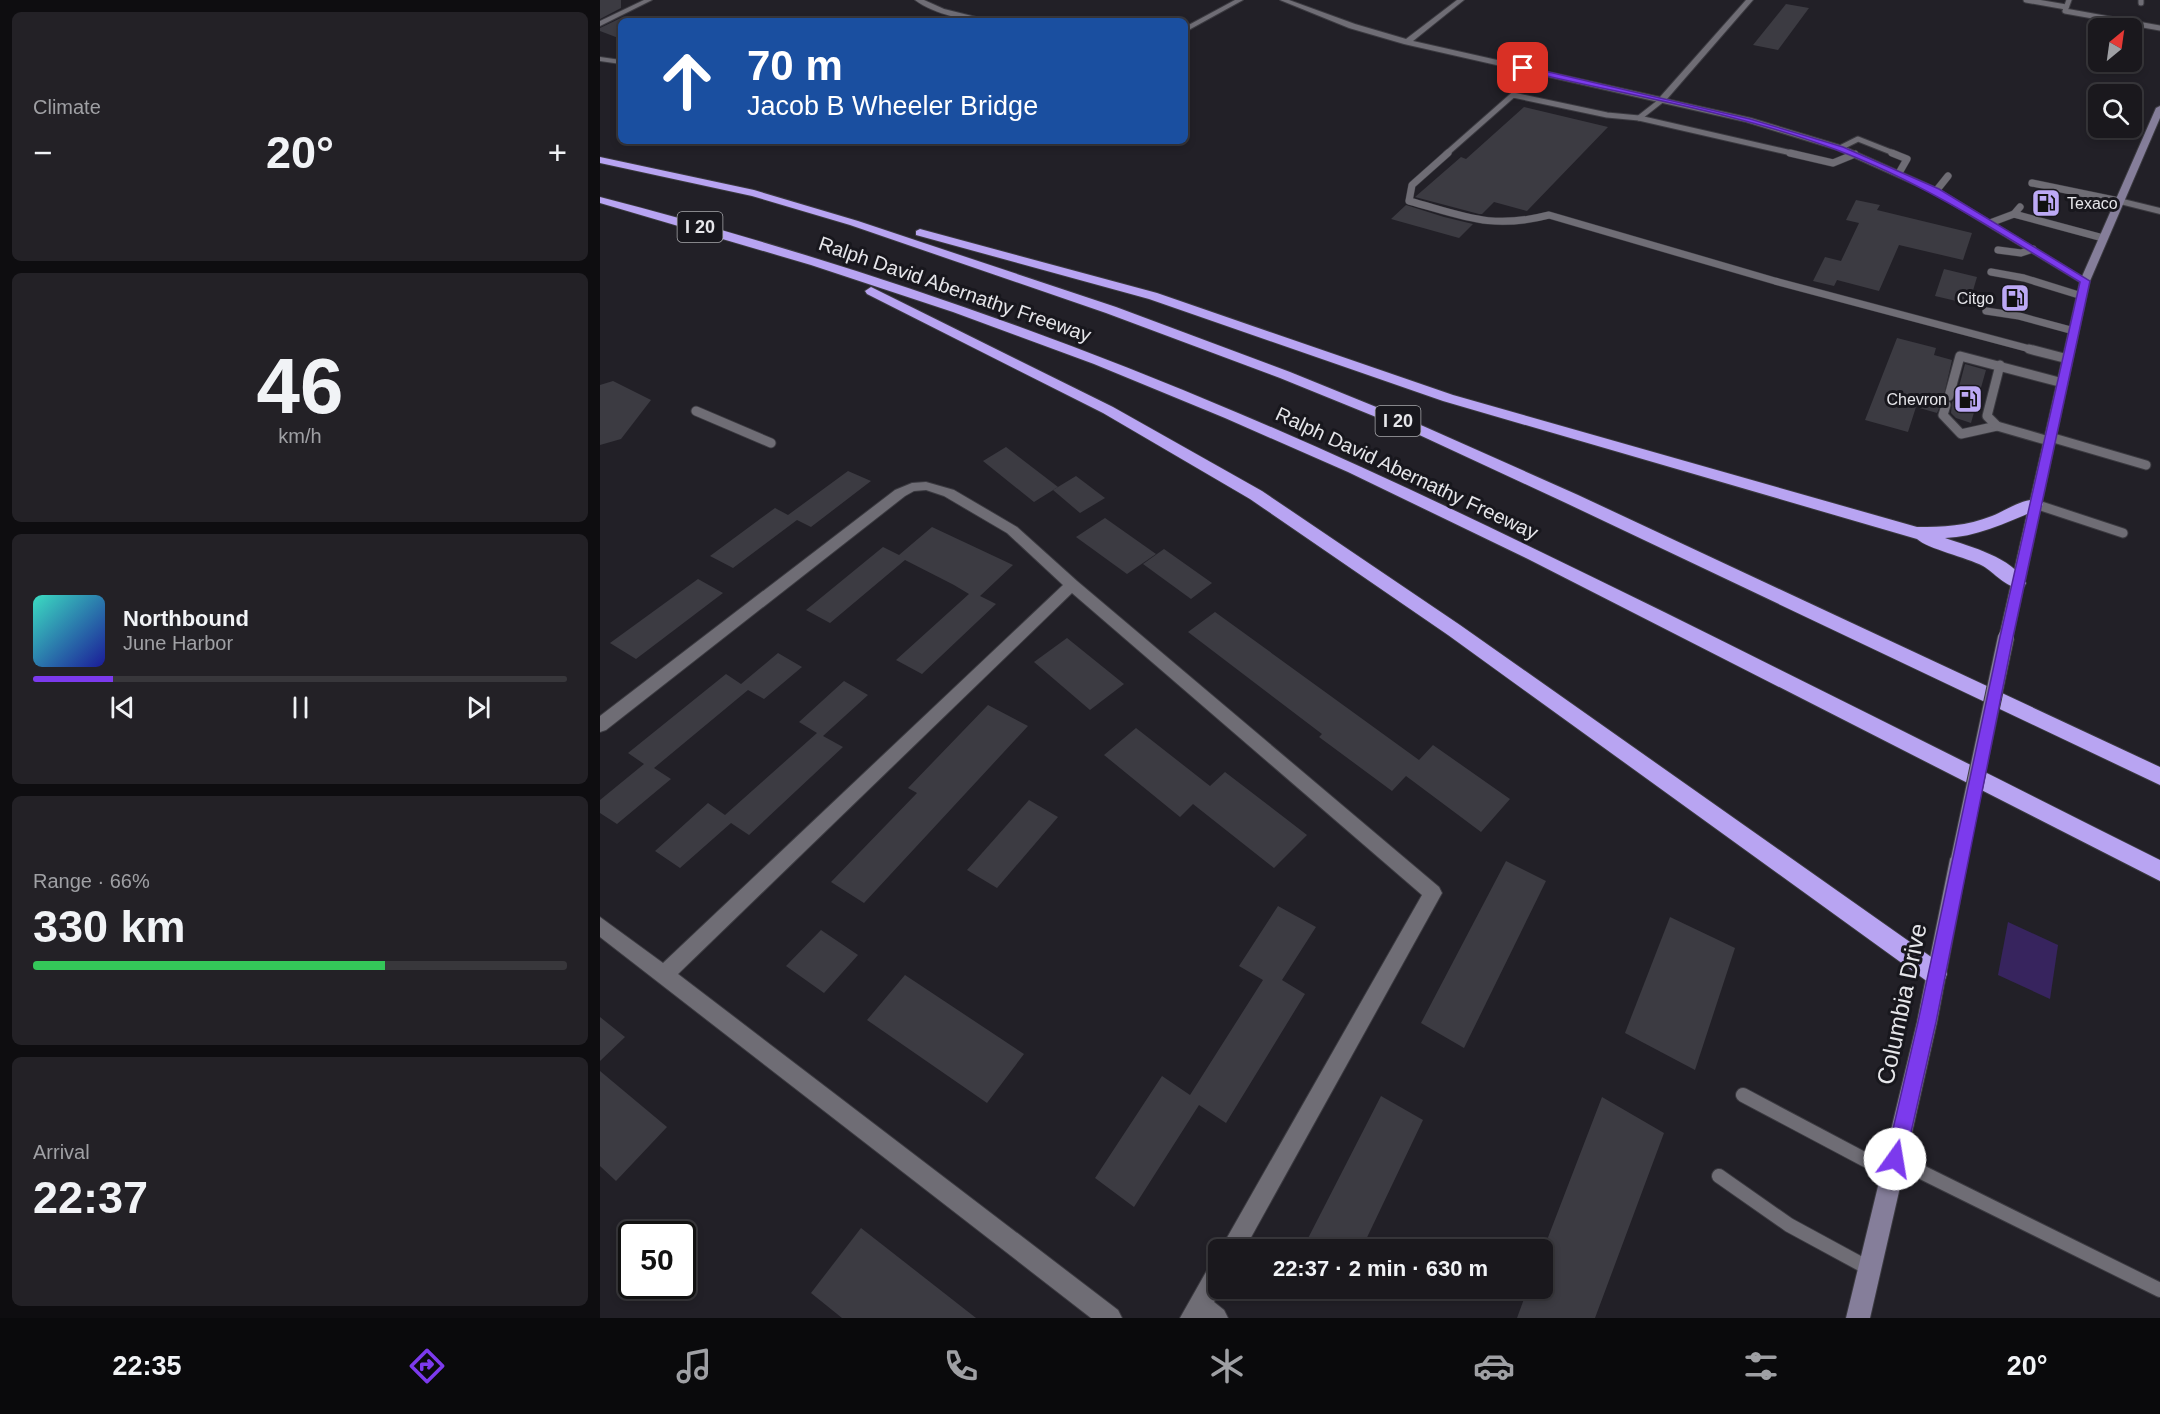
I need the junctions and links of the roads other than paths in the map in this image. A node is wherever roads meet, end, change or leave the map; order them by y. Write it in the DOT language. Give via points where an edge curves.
graph roads {
  1 [pos="649,0"];
  2 [pos="918,0"];
  3 [pos="1240,0"];
  4 [pos="1283,0"];
  5 [pos="1461,0"];
  6 [pos="1750,0"];
  7 [pos="2026,0"];
  8 [pos="2069,0"];
  9 [pos="2066,7"];
  10 [pos="974,18"];
  11 [pos="600,24"];
  12 [pos="1188,28"];
  13 [pos="2160,28"];
  14 [pos="1407,42"];
  15 [pos="600,59"];
  16 [pos="618,62"];
  17 [pos="1662,100"];
  18 [pos="2159,112"];
  19 [pos="1639,118"];
  20 [pos="1840,148"];
  21 [pos="1855,154"];
  22 [pos="600,159"];
  23 [pos="1899,173"];
  24 [pos="1948,176"];
  25 [pos="2032,183"];
  26 [pos="1936,191"];
  27 [pos="754,193"];
  28 [pos="600,200"];
  29 [pos="2119,201"];
  30 [pos="2020,207"];
  31 [pos="2160,211"];
  32 [pos="2014,214"];
  33 [pos="1990,224"];
  34 [pos="2103,238"];
  35 [pos="2033,249"];
  36 [pos="1998,250"];
  37 [pos="799,257"];
  38 [pos="1997,279"];
  39 [pos="2085,281"];
  40 [pos="2082,296"];
  41 [pos="1986,311"];
  42 [pos="2074,332"];
  43 [pos="2068,359"];
  44 [pos="2000,366"];
  45 [pos="1982,382"];
  46 [pos="2062,382"];
  47 [pos="1995,386"];
  48 [pos="1952,391"];
  49 [pos="1979,395"];
  50 [pos="1991,399"];
  51 [pos="1946,405"];
  52 [pos="696,411"];
  53 [pos="1997,426"];
  54 [pos="2050,439"];
  55 [pos="771,443"];
  56 [pos="2146,465"];
  57 [pos="2035,504"];
  58 [pos="1917,533"];
  59 [pos="2123,533"];
  60 [pos="2018,584"];
  61 [pos="1072,585"];
  62 [pos="600,725"];
  63 [pos="2160,776"];
  64 [pos="2160,871"];
  65 [pos="600,926"];
  66 [pos="1936,974"];
  67 [pos="664,975"];
  68 [pos="1743,1095"];
  69 [pos="1893,1167"];
  70 [pos="1719,1176"];
  71 [pos="1237,1239"];
  72 [pos="1870,1269"];
  73 [pos="2160,1290"];
  74 [pos="1208,1299"];
  75 [pos="1202,1314"];
  76 [pos="1110,1318"];
  77 [pos="1858,1318"];
  1 -- 11 [label="street"];
  2 -- 10 [label="street" via="942,11"];
  3 -- 12 [label="street"];
  4 -- 14 [label="street"];
  5 -- 14 [label="street"];
  6 -- 17 [label="street"];
  7 -- 9 [label="lane"];
  8 -- 9 [label="lane"];
  9 -- 13 [label="lane" via="2065,11 2138,21"];
  14 -- 17 [label="street"];
  15 -- 16 [label="street"];
  17 -- 19 [label="lane"];
  17 -- 20 [label="street" via="1748,120"];
  18 -- 29 [label="main road"];
  19 -- 21 [label="lane" via="1833,163"];
  19 -- 43 [label="lane" via="1513,95 1412,185 1409,201 1500,223 1549,214 1775,281"];
  20 -- 21 [label="street"];
  20 -- 23 [label="lane" via="1858,139 1907,159"];
  21 -- 23 [label="street"];
  22 -- 27 [label="highway, Ralph David Abernathy Freeway / I 20"];
  23 -- 26 [label="street"];
  24 -- 26 [label="lane"];
  25 -- 29 [label="lane"];
  26 -- 33 [label="street"];
  27 -- 58 [label="highway" via="1143,293 1448,398"];
  27 -- 63 [label="highway, Ralph David Abernathy Freeway / I 20" via="1111,310 1407,424"];
  28 -- 37 [label="highway, Ralph David Abernathy Freeway / I 20"];
  29 -- 31 [label="street"];
  29 -- 34 [label="main road"];
  30 -- 32 [label="lane"];
  32 -- 33 [label="lane"];
  32 -- 34 [label="lane"];
  33 -- 35 [label="street"];
  34 -- 39 [label="main road"];
  35 -- 36 [label="lane" via="2021,253"];
  35 -- 39 [label="street"];
  37 -- 64 [label="highway, Ralph David Abernathy Freeway / I 20" via="1031,336 1330,458 1866,720"];
  37 -- 66 [label="highway" via="1108,410 1256,495 1454,630"];
  38 -- 40 [label="lane" via="1991,272"];
  39 -- 40 [label="main road"];
  40 -- 42 [label="main road"];
  41 -- 42 [label="lane"];
  42 -- 43 [label="main road"];
  43 -- 46 [label="main road"];
  44 -- 46 [label="lane"];
  44 -- 47 [label="lane"];
  44 -- 48 [label="lane" via="1960,356"];
  45 -- 47 [label="lane"];
  46 -- 54 [label="main road"];
  47 -- 50 [label="lane"];
  49 -- 50 [label="lane"];
  50 -- 53 [label="lane" via="1984,411"];
  51 -- 53 [label="lane" via="1943,415 1961,434"];
  52 -- 55 [label="lane"];
  53 -- 54 [label="lane"];
  54 -- 56 [label="lane"];
  54 -- 57 [label="main road"];
  57 -- 58 [label="highway" via="1958,532"];
  57 -- 59 [label="lane"];
  57 -- 60 [label="main road"];
  58 -- 60 [label="highway" via="1976,555"];
  60 -- 66 [label="main road, Columbia Drive, bridge"];
  61 -- 62 [label="street" via="1012,530 949,494 926,486 912,487"];
  61 -- 67 [label="street"];
  61 -- 71 [label="street" via="1433,893"];
  65 -- 67 [label="street"];
  66 -- 69 [label="main road, Columbia Drive"];
  67 -- 76 [label="street"];
  68 -- 69 [label="lane"];
  69 -- 72 [label="main road, Columbia Drive"];
  69 -- 73 [label="lane"];
  70 -- 72 [label="lane" via="1789,1225"];
  72 -- 77 [label="main road, Columbia Drive"];
  74 -- 75 [label="street"];
}
